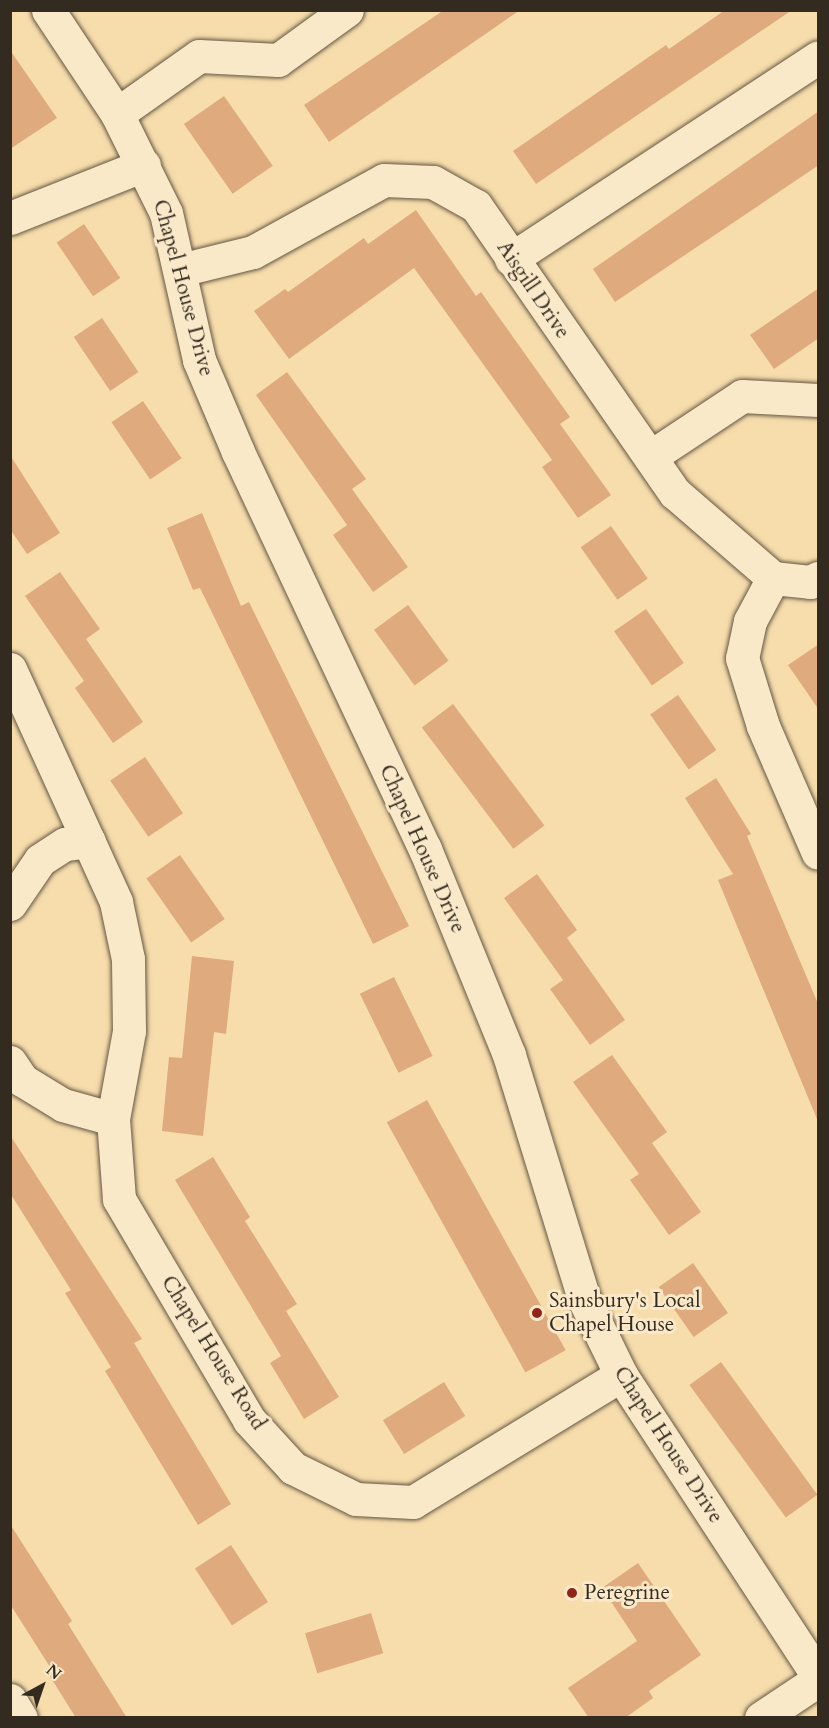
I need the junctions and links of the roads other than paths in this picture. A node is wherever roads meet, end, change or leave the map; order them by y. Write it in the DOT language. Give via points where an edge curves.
graph roads {
  1 [pos="48,10"];
  2 [pos="347,10"];
  3 [pos="819,57"];
  4 [pos="117,114"];
  5 [pos="144,165"];
  6 [pos="10,218"];
  7 [pos="511,259"];
  8 [pos="180,270"];
  9 [pos="819,400"];
  10 [pos="650,457"];
  11 [pos="773,578"];
  12 [pos="819,578"];
  13 [pos="10,669"];
  14 [pos="89,841"];
  15 [pos="819,853"];
  16 [pos="10,904"];
  17 [pos="10,1062"];
  18 [pos="113,1119"];
  19 [pos="621,1375"];
  20 [pos="819,1678"];
  21 [pos="10,1700"];
  22 [pos="819,1703"];
  23 [pos="21,1718"];
  24 [pos="761,1718"];
  25 [pos="796,1718"];
  1 -- 4 [label="street, Chapel House Drive"];
  2 -- 4 [label="street" via="278,60 199,56"];
  3 -- 7 [label="street"];
  4 -- 5 [label="street, Chapel House Drive"];
  5 -- 6 [label="street"];
  5 -- 8 [label="street, Chapel House Drive" via="166,213"];
  7 -- 8 [label="street, Aisgill Drive" via="476,206 433,182 384,180 253,252"];
  7 -- 10 [label="street, Aisgill Drive"];
  8 -- 19 [label="street, Chapel House Drive" via="199,360 243,463 425,849 509,1055 584,1299"];
  9 -- 10 [label="street" via="742,396"];
  10 -- 11 [label="street, Aisgill Drive" via="675,493"];
  11 -- 12 [label="street" via="810,582"];
  11 -- 15 [label="street" via="750,621 742,658 763,726"];
  13 -- 14 [label="street, Chapel House Road"];
  14 -- 16 [label="street" via="65,844 40,860"];
  14 -- 18 [label="street, Chapel House Road" via="116,902 128,959 129,1031"];
  17 -- 18 [label="street" via="22,1080 63,1105"];
  18 -- 19 [label="street, Chapel House Road" via="119,1199 249,1419 293,1468 356,1500 413,1502"];
  19 -- 20 [label="street, Chapel House Drive"];
  20 -- 24 [label="street"];
  21 -- 23 [label="street"];
  22 -- 25 [label="street"];
}
